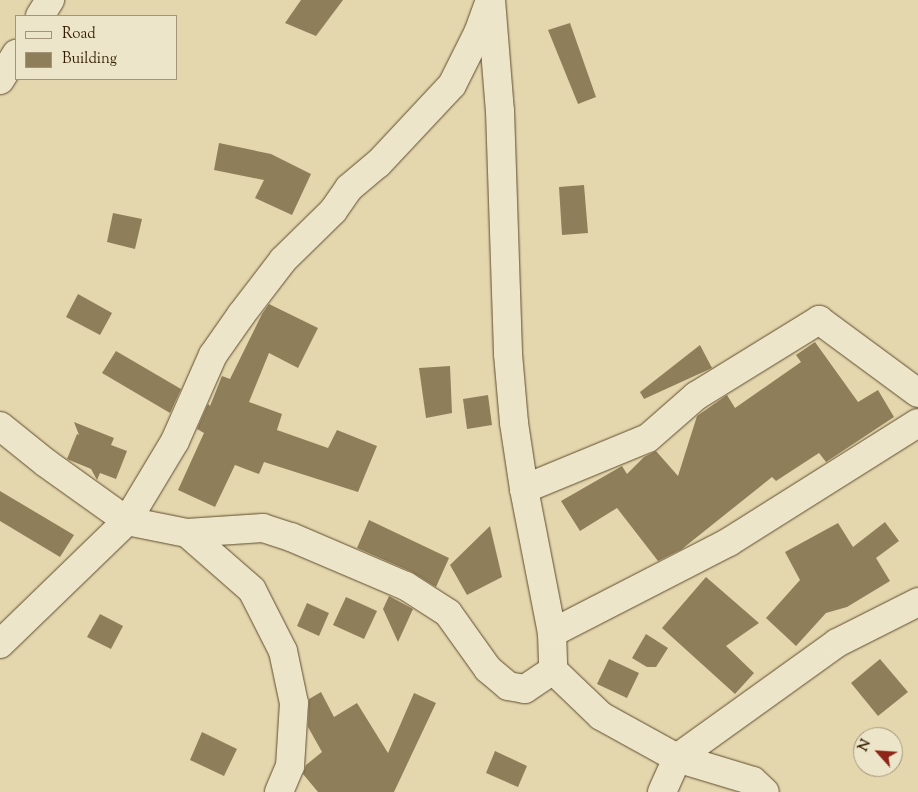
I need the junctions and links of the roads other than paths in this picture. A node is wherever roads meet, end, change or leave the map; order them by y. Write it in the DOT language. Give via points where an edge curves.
graph roads {
  1 [pos="50,0"];
  2 [pos="490,0"];
  3 [pos="41,15"];
  4 [pos="15,56"];
  5 [pos="0,80"];
  6 [pos="918,393"];
  7 [pos="918,423"];
  8 [pos="0,426"];
  9 [pos="524,489"];
  10 [pos="127,521"];
  11 [pos="187,532"];
  12 [pos="918,602"];
  13 [pos="552,633"];
  14 [pos="0,644"];
  15 [pos="553,670"];
  16 [pos="677,758"];
  17 [pos="279,792"];
  18 [pos="662,792"];
  19 [pos="765,792"];
  1 -- 3 [label="street"];
  2 -- 9 [label="street" via="500,111 508,354"];
  2 -- 10 [label="street" via="452,86 378,164 349,188 333,211 283,260 213,355 175,441"];
  4 -- 5 [label="street"];
  6 -- 9 [label="street" via="819,320 696,396 648,438"];
  7 -- 13 [label="street" via="729,542"];
  8 -- 10 [label="street"];
  9 -- 13 [label="street"];
  10 -- 11 [label="street"];
  10 -- 14 [label="street"];
  11 -- 15 [label="street" via="263,528 291,536 406,586 448,613 488,668 508,686 525,689"];
  11 -- 17 [label="street" via="252,590 283,651 294,703 290,766"];
  12 -- 16 [label="street" via="837,643"];
  13 -- 15 [label="street"];
  15 -- 16 [label="street" via="601,716"];
  16 -- 18 [label="street"];
  16 -- 19 [label="street" via="753,781"];
}
